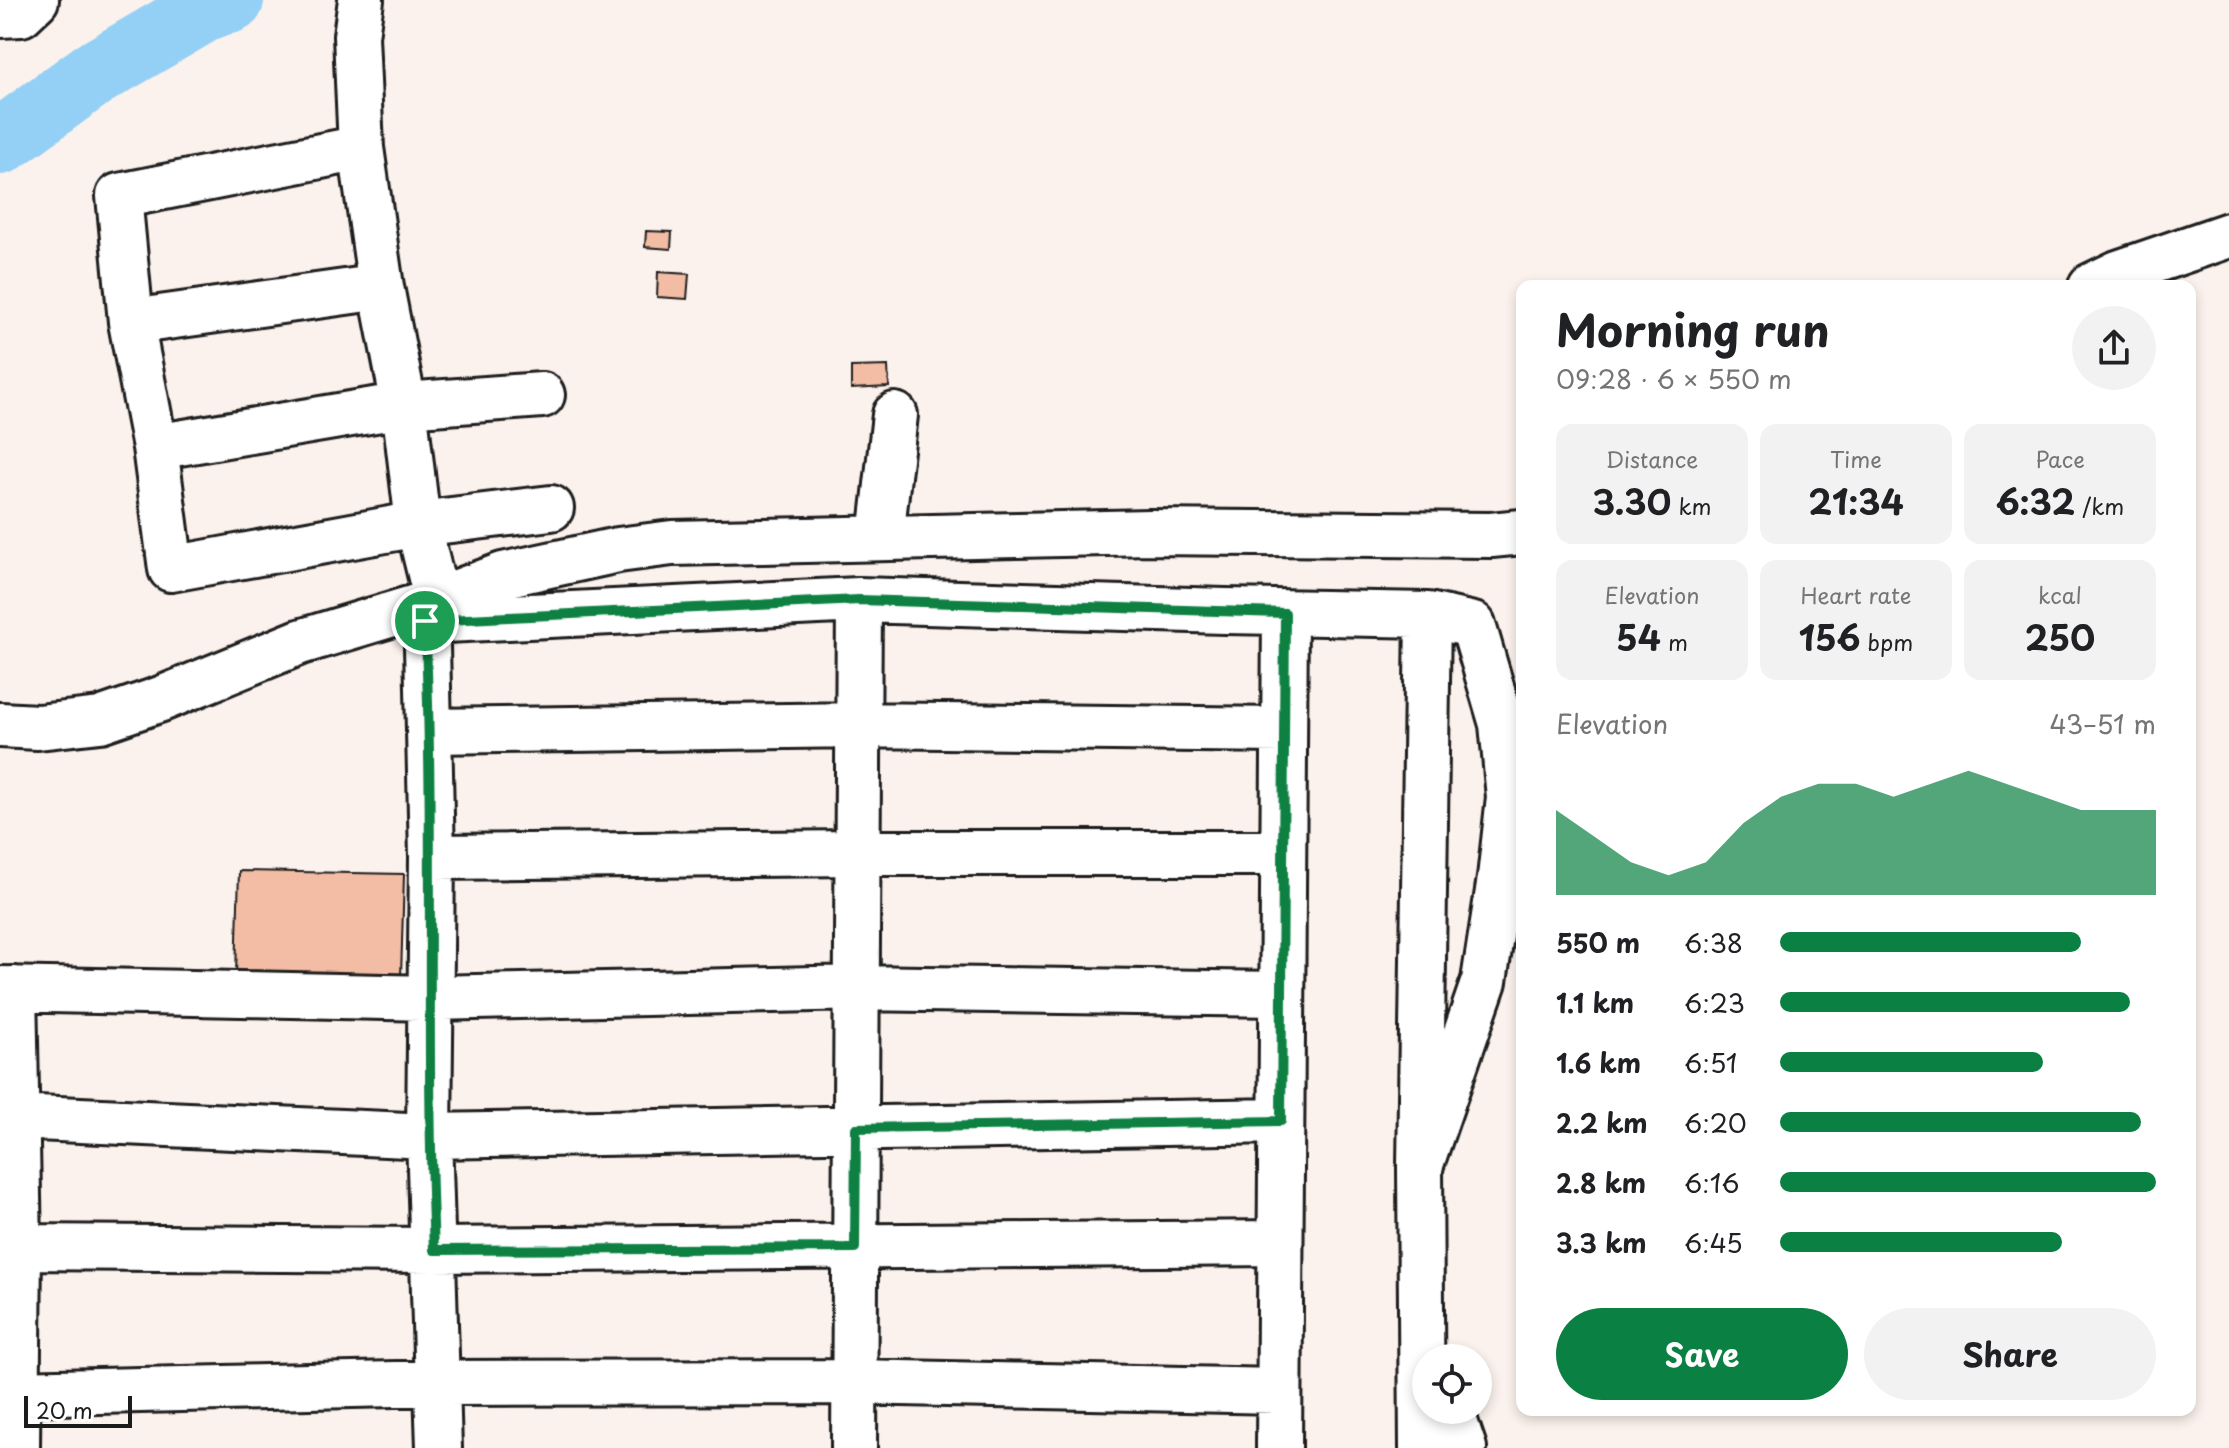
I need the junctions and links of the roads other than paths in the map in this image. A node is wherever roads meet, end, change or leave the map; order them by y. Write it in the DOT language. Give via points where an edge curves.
graph roads {
  1 [pos="36,0"];
  2 [pos="358,11"];
  3 [pos="0,15"];
  4 [pos="361,148"];
  5 [pos="2229,235"];
  6 [pos="2103,280"];
  7 [pos="381,287"];
  8 [pos="131,322"];
  9 [pos="542,395"];
  10 [pos="404,405"];
  11 [pos="895,415"];
  12 [pos="155,447"];
  13 [pos="551,508"];
  14 [pos="418,524"];
  15 [pos="1516,533"];
  16 [pos="881,537"];
  17 [pos="859,600"];
  18 [pos="429,608"];
  19 [pos="1285,613"];
  20 [pos="1428,615"];
  21 [pos="0,725"];
  22 [pos="858,725"];
  23 [pos="1284,730"];
  24 [pos="430,731"];
  25 [pos="857,853"];
  26 [pos="1283,853"];
  27 [pos="432,857"];
  28 [pos="856,988"];
  29 [pos="7,989"];
  30 [pos="1282,994"];
  31 [pos="432,998"];
  32 [pos="15,1117"];
  33 [pos="1281,1121"];
  34 [pos="856,1128"];
  35 [pos="429,1136"];
  36 [pos="1420,1167"];
  37 [pos="1280,1243"];
  38 [pos="19,1247"];
  39 [pos="855,1248"];
  40 [pos="434,1250"];
  41 [pos="1424,1344"];
  42 [pos="855,1382"];
  43 [pos="439,1383"];
  44 [pos="1279,1391"];
  45 [pos="8,1392"];
  46 [pos="1423,1424"];
  47 [pos="1456,1424"];
  48 [pos="17,1448"];
  49 [pos="439,1448"];
  50 [pos="854,1448"];
  51 [pos="1279,1448"];
  52 [pos="1422,1448"];
  53 [pos="1464,1448"];
  1 -- 3 [label="street" via="21,14"];
  2 -- 4 [label="street"];
  4 -- 7 [label="street"];
  4 -- 8 [label="street" via="119,196"];
  5 -- 6 [label="street"];
  7 -- 8 [label="street"];
  7 -- 10 [label="street"];
  8 -- 12 [label="street"];
  9 -- 10 [label="street"];
  10 -- 12 [label="street"];
  10 -- 14 [label="street"];
  11 -- 16 [label="street"];
  12 -- 14 [label="street" via="171,569"];
  13 -- 14 [label="street"];
  14 -- 18 [label="street"];
  15 -- 16 [label="street"];
  16 -- 18 [label="street" via="672,543 618,550 503,575"];
  17 -- 18 [label="street"];
  17 -- 19 [label="street"];
  17 -- 22 [label="street"];
  18 -- 21 [label="street" via="300,642 100,720"];
  18 -- 24 [label="street"];
  19 -- 20 [label="street"];
  19 -- 23 [label="street"];
  20 -- 36 [label="street"];
  20 -- 36 [label="street" via="1473,625 1502,724 1509,797 1484,981"];
  22 -- 23 [label="street"];
  22 -- 24 [label="street"];
  22 -- 25 [label="street"];
  23 -- 26 [label="street"];
  24 -- 27 [label="street"];
  25 -- 26 [label="street"];
  25 -- 27 [label="street"];
  25 -- 28 [label="street"];
  26 -- 30 [label="street"];
  27 -- 31 [label="street"];
  28 -- 30 [label="street"];
  28 -- 31 [label="street"];
  28 -- 34 [label="street"];
  29 -- 31 [label="street"];
  29 -- 32 [label="street"];
  30 -- 33 [label="street"];
  31 -- 35 [label="street"];
  32 -- 35 [label="street"];
  32 -- 38 [label="street"];
  33 -- 34 [label="street"];
  33 -- 37 [label="street"];
  34 -- 35 [label="street"];
  34 -- 39 [label="street"];
  35 -- 40 [label="street"];
  36 -- 41 [label="street"];
  37 -- 39 [label="street"];
  37 -- 44 [label="street"];
  38 -- 40 [label="street"];
  38 -- 45 [label="street"];
  39 -- 40 [label="street"];
  39 -- 42 [label="street"];
  40 -- 43 [label="street"];
  42 -- 43 [label="street"];
  42 -- 44 [label="street"];
  42 -- 50 [label="street"];
  43 -- 45 [label="street"];
  43 -- 49 [label="street"];
  44 -- 51 [label="street"];
  45 -- 48 [label="street"];
  46 -- 52 [label="street"];
  47 -- 53 [label="street"];
}
